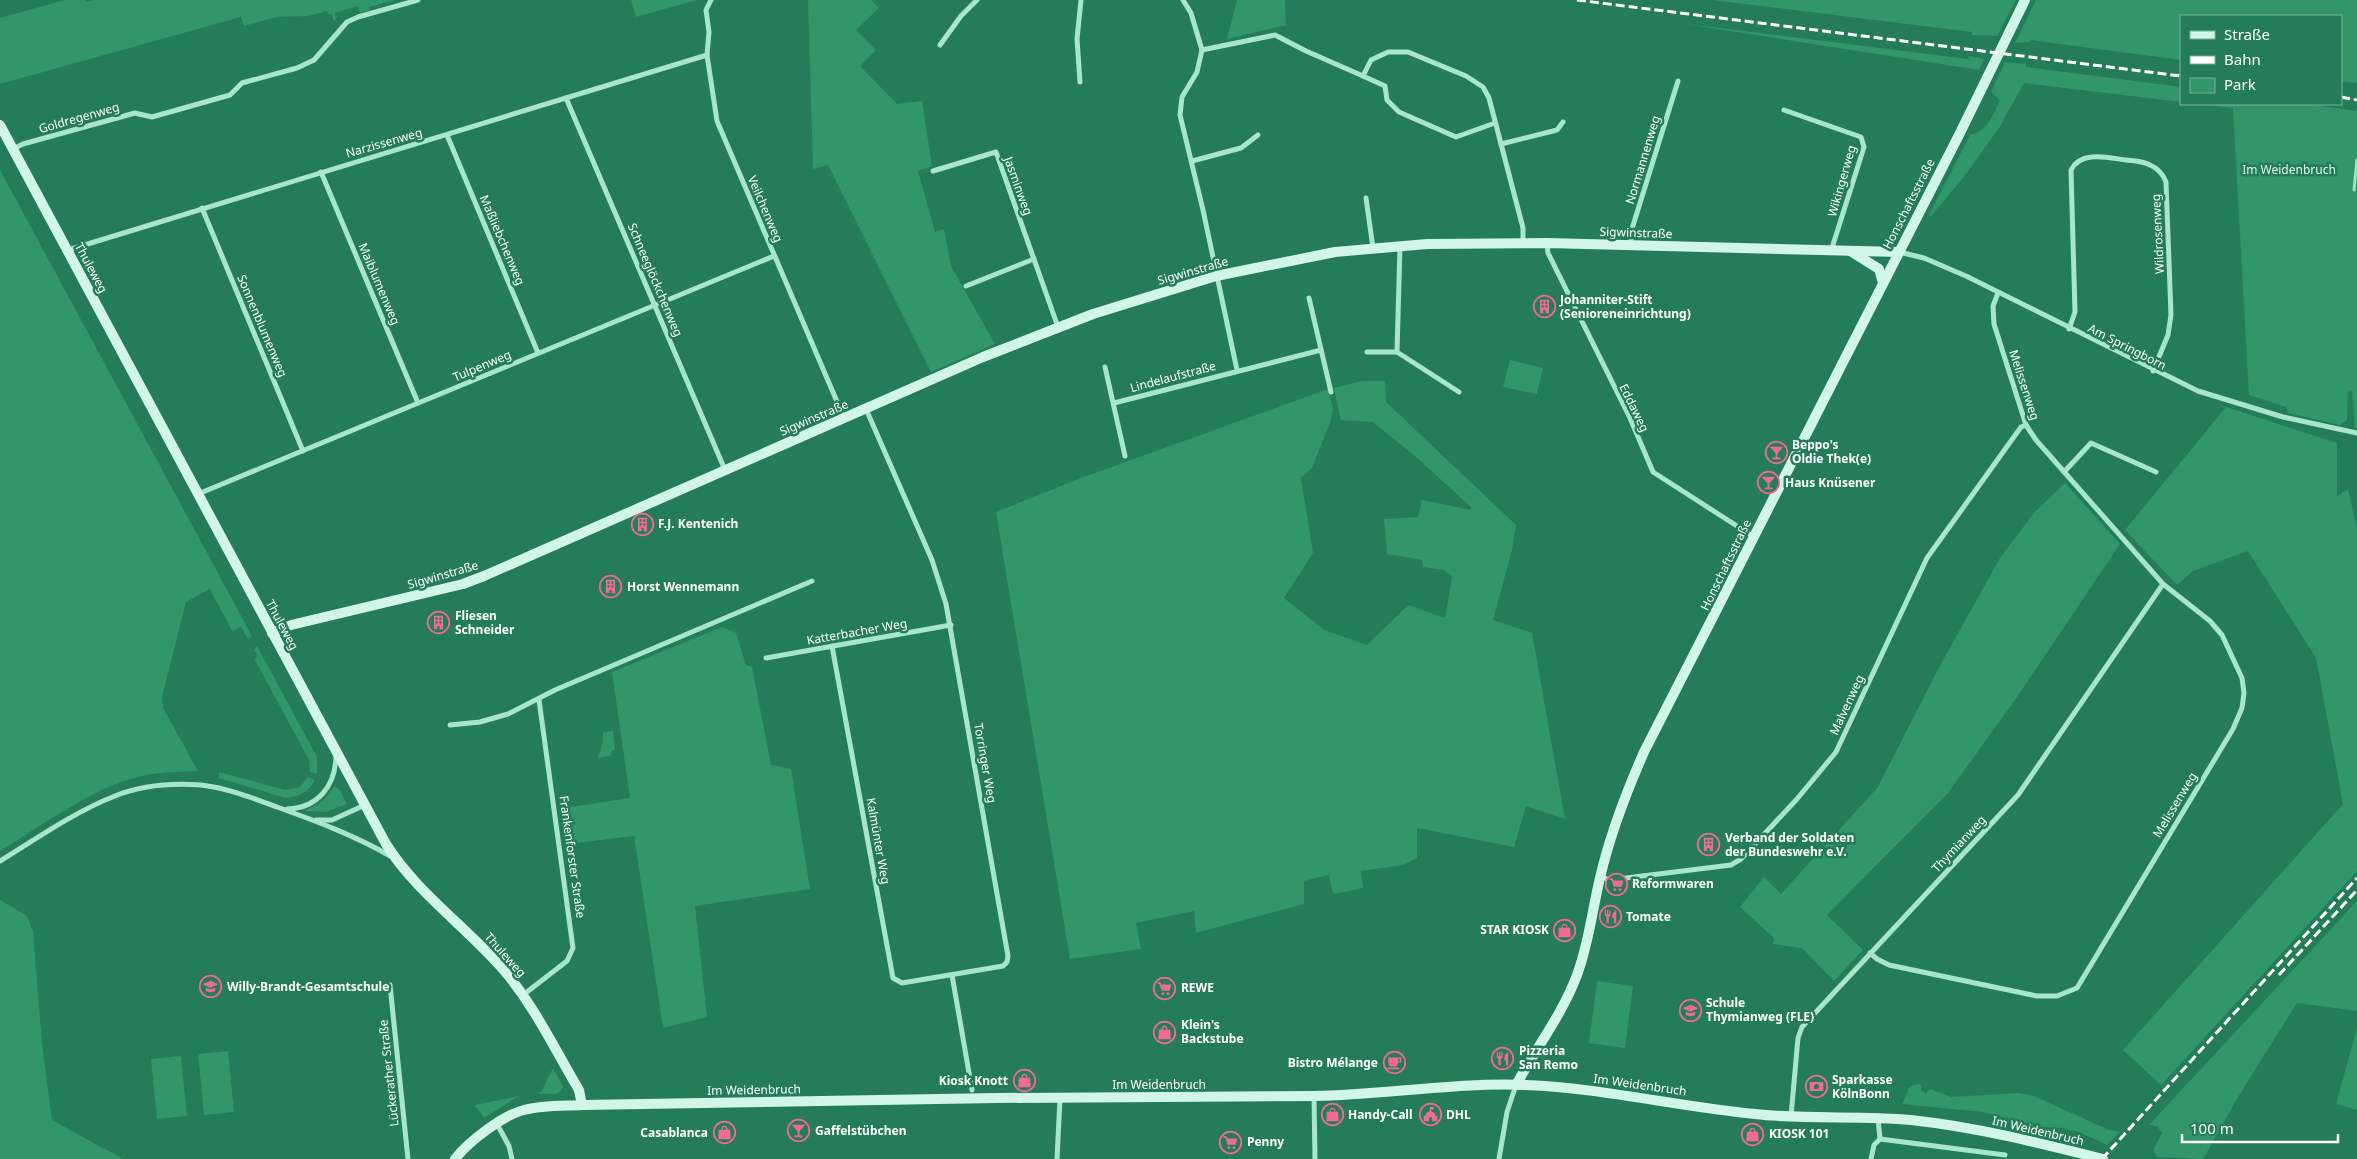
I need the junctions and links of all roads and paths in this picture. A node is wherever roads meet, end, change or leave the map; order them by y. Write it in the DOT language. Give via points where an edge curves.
graph roads {
  1 [pos="418,0"];
  2 [pos="711,0"];
  3 [pos="977,0"];
  4 [pos="1081,0"];
  5 [pos="1183,0"];
  6 [pos="2025,0"];
  7 [pos="940,45"];
  8 [pos="1202,50"];
  9 [pos="706,55"];
  10 [pos="1363,76"];
  11 [pos="1678,81"];
  12 [pos="1080,82"];
  13 [pos="566,98"];
  14 [pos="1784,110"];
  15 [pos="1563,122"];
  16 [pos="1495,123"];
  17 [pos="0,126"];
  18 [pos="447,134"];
  19 [pos="1258,135"];
  20 [pos="1501,144"];
  21 [pos="13,149"];
  22 [pos="1192,162"];
  23 [pos="933,171"];
  24 [pos="321,172"];
  25 [pos="1366,198"];
  26 [pos="202,208"];
  27 [pos="1523,243"];
  28 [pos="1547,243"];
  29 [pos="1631,245"];
  30 [pos="1400,246"];
  31 [pos="1373,248"];
  32 [pos="67,250"];
  33 [pos="1831,252"];
  34 [pos="1852,252"];
  35 [pos="1899,252"];
  36 [pos="774,256"];
  37 [pos="1034,259"];
  38 [pos="1216,276"];
  39 [pos="1883,283"];
  40 [pos="966,286"];
  41 [pos="1998,293"];
  42 [pos="1309,298"];
  43 [pos="654,305"];
  44 [pos="1058,327"];
  45 [pos="2069,329"];
  46 [pos="1321,350"];
  47 [pos="1367,352"];
  48 [pos="1397,352"];
  49 [pos="538,353"];
  50 [pos="1105,367"];
  51 [pos="1237,370"];
  52 [pos="2153,371"];
  53 [pos="1331,392"];
  54 [pos="1459,392"];
  55 [pos="418,403"];
  56 [pos="1114,403"];
  57 [pos="866,409"];
  58 [pos="845,418"];
  59 [pos="2026,425"];
  60 [pos="2357,433"];
  61 [pos="303,451"];
  62 [pos="1125,456"];
  63 [pos="725,470"];
  64 [pos="2064,472"];
  65 [pos="2156,472"];
  66 [pos="198,494"];
  67 [pos="1754,537"];
  68 [pos="812,581"];
  69 [pos="2163,584"];
  70 [pos="950,625"];
  71 [pos="272,633"];
  72 [pos="832,646"];
  73 [pos="766,658"];
  74 [pos="539,700"];
  75 [pos="450,725"];
  76 [pos="337,751"];
  77 [pos="365,805"];
  78 [pos="282,809"];
  79 [pos="308,818"];
  80 [pos="396,860"];
  81 [pos="0,861"];
  82 [pos="1600,877"];
  83 [pos="1870,953"];
  84 [pos="952,974"];
  85 [pos="390,985"];
  86 [pos="523,996"];
  87 [pos="1516,1085"];
  88 [pos="972,1090"];
  89 [pos="1314,1096"];
  90 [pos="1060,1099"];
  91 [pos="582,1105"];
  92 [pos="1791,1116"];
  93 [pos="1878,1118"];
  94 [pos="497,1124"];
  95 [pos="1880,1139"];
  96 [pos="2004,1155"];
  97 [pos="1994,1156"];
  98 [pos="408,1159"];
  99 [pos="455,1159"];
  100 [pos="512,1159"];
  101 [pos="1058,1159"];
  102 [pos="1315,1159"];
  103 [pos="1499,1159"];
  104 [pos="1871,1159"];
  105 [pos="2103,1159"];
  1 -- 21 [label="street, Goldregenweg" via="347,22 314,60 242,83 230,95 152,117 135,113"];
  2 -- 9 [label="street, Veilchenweg" via="706,10 709,32"];
  3 -- 7 [label="street" via="960,16"];
  4 -- 12 [label="street" via="1077,39"];
  5 -- 8 [label="street" via="1191,13"];
  6 -- 35 [label="street, Honschaftsstraße"];
  8 -- 10 [label="street" via="1275,34"];
  8 -- 22 [label="street" via="1197,72 1182,97 1180,115"];
  9 -- 13 [label="street, Narzissenweg"];
  9 -- 36 [label="street, Veilchenweg" via="717,121"];
  10 -- 16 [label="street" via="1385,86 1387,100 1399,112 1456,137"];
  10 -- 16 [label="street" via="1370,60 1388,52 1408,52 1466,76 1483,88"];
  11 -- 29 [label="street, Normannenweg" via="1631,232"];
  13 -- 18 [label="street, Narzissenweg"];
  13 -- 43 [label="street, Schneeglöckchenweg"];
  14 -- 33 [label="street, Wikingerweg" via="1861,137 1864,147"];
  15 -- 20 [label="street" via="1557,130"];
  16 -- 20 [label="street"];
  17 -- 21 [label="street, Thuleweg"];
  18 -- 24 [label="street, Narzissenweg"];
  18 -- 49 [label="street, Maßliebchenweg"];
  19 -- 22 [label="street" via="1241,148"];
  20 -- 27 [label="street" via="1523,228"];
  21 -- 32 [label="street, Thuleweg"];
  22 -- 38 [label="street"];
  23 -- 37 [label="street, Jasminweg" via="996,152"];
  24 -- 26 [label="street, Narzissenweg"];
  24 -- 55 [label="street, Maiblumenweg"];
  25 -- 31 [label="street"];
  26 -- 32 [label="street, Narzissenweg"];
  26 -- 61 [label="street, Sonnenblumenweg"];
  27 -- 28 [label="street, Sigwinstraße"];
  27 -- 30 [label="street, Sigwinstraße"];
  28 -- 29 [label="street, Sigwinstraße"];
  28 -- 67 [label="street, Eddaweg" via="1548,253 1652,472"];
  29 -- 33 [label="street, Sigwinstraße"];
  30 -- 31 [label="street, Sigwinstraße"];
  30 -- 48 [label="street"];
  31 -- 38 [label="street, Sigwinstraße" via="1299,258"];
  32 -- 66 [label="street, Thuleweg"];
  33 -- 34 [label="street, Sigwinstraße"];
  34 -- 35 [label="street, Sigwinstraße"];
  34 -- 39 [label="street" via="1879,269"];
  35 -- 39 [label="street, Honschaftsstraße"];
  35 -- 41 [label="street, Am Springborn" via="1924,258"];
  36 -- 43 [label="street, Tulpenweg"];
  36 -- 58 [label="street, Veilchenweg"];
  37 -- 40 [label="street"];
  37 -- 44 [label="street, Jasminweg"];
  38 -- 44 [label="street, Sigwinstraße"];
  38 -- 51 [label="street"];
  39 -- 67 [label="street, Honschaftsstraße"];
  41 -- 45 [label="street, Am Springborn"];
  41 -- 59 [label="street, Melissenweg" via="1993,306 1994,324"];
  42 -- 46 [label="street"];
  43 -- 49 [label="street, Tulpenweg"];
  43 -- 63 [label="street, Schneeglöckchenweg"];
  44 -- 57 [label="street, Sigwinstraße"];
  45 -- 52 [label="street, Am Springborn"];
  45 -- 52 [label="street, Wildrosenweg" via="2075,312 2071,170 2084,158 2149,164 2163,175 2166,182 2172,315 2168,335"];
  46 -- 51 [label="street, Lindelaufstraße"];
  46 -- 53 [label="street"];
  47 -- 48 [label="street"];
  48 -- 54 [label="street"];
  49 -- 55 [label="street, Tulpenweg"];
  50 -- 56 [label="street"];
  51 -- 56 [label="street, Lindelaufstraße"];
  52 -- 60 [label="street, Am Springborn" via="2236,404"];
  55 -- 61 [label="street, Tulpenweg"];
  56 -- 62 [label="street"];
  57 -- 58 [label="street, Sigwinstraße"];
  57 -- 70 [label="street, Torringer Weg" via="934,567"];
  58 -- 63 [label="street, Sigwinstraße"];
  59 -- 64 [label="street, Melissenweg"];
  59 -- 82 [label="street, Malvenweg" via="2020,427 1927,558 1836,752 1749,852 1731,865 1610,880"];
  61 -- 66 [label="street, Tulpenweg"];
  63 -- 71 [label="street, Sigwinstraße" via="477,579 291,625"];
  64 -- 65 [label="street" via="2091,444"];
  64 -- 69 [label="street, Melissenweg"];
  66 -- 71 [label="street, Thuleweg"];
  67 -- 82 [label="street, Honschaftsstraße" via="1638,766 1615,822"];
  68 -- 74 [label="street" via="555,690"];
  69 -- 83 [label="street, Thymianweg" via="2018,795"];
  69 -- 83 [label="street, Melissenweg" via="2222,635 2242,678 2242,708 2233,729 2077,988 2058,996 2037,996 1889,965"];
  70 -- 72 [label="street, Katterbacher Weg"];
  70 -- 84 [label="street, Torringer Weg" via="1008,956 1003,966"];
  71 -- 76 [label="street, Thuleweg"];
  72 -- 73 [label="street, Katterbacher Weg"];
  72 -- 84 [label="street, Kalmünter Weg" via="892,978 902,983"];
  74 -- 75 [label="street" via="493,719"];
  74 -- 86 [label="street, Frankenforster Straße" via="573,948 567,961"];
  76 -- 77 [label="street, Thuleweg"];
  76 -- 78 [label="street" via="332,781 320,798 308,806"];
  77 -- 79 [label="street" via="332,820"];
  77 -- 80 [label="street, Thuleweg"];
  78 -- 79 [label="street"];
  78 -- 81 [label="street" via="209,786 141,789 97,804"];
  79 -- 80 [label="street" via="362,841"];
  80 -- 86 [label="street, Thuleweg" via="500,966"];
  82 -- 87 [label="street, Honschaftsstraße" via="1587,942 1574,982 1556,1020"];
  83 -- 92 [label="street, Thymianweg" via="1802,1027 1798,1038"];
  84 -- 88 [label="street"];
  85 -- 98 [label="street, Lückerather Straße"];
  86 -- 91 [label="street, Thuleweg" via="579,1090"];
  87 -- 89 [label="street, Im Weidenbruch"];
  87 -- 92 [label="street, Im Weidenbruch"];
  87 -- 103 [label="street, Honschaftsstraße" via="1508,1106"];
  89 -- 90 [label="street, Im Weidenbruch"];
  89 -- 102 [label="street"];
  90 -- 91 [label="street, Im Weidenbruch"];
  90 -- 101 [label="street"];
  91 -- 94 [label="street, Im Weidenbruch" via="530,1108"];
  92 -- 93 [label="street, Im Weidenbruch"];
  93 -- 95 [label="street"];
  93 -- 105 [label="street, Im Weidenbruch" via="1988,1131"];
  94 -- 99 [label="street, Im Weidenbruch"];
  94 -- 100 [label="street"];
  95 -- 97 [label="street"];
  95 -- 104 [label="street" via="1874,1145"];
  96 -- 97 [label="street"];
}
